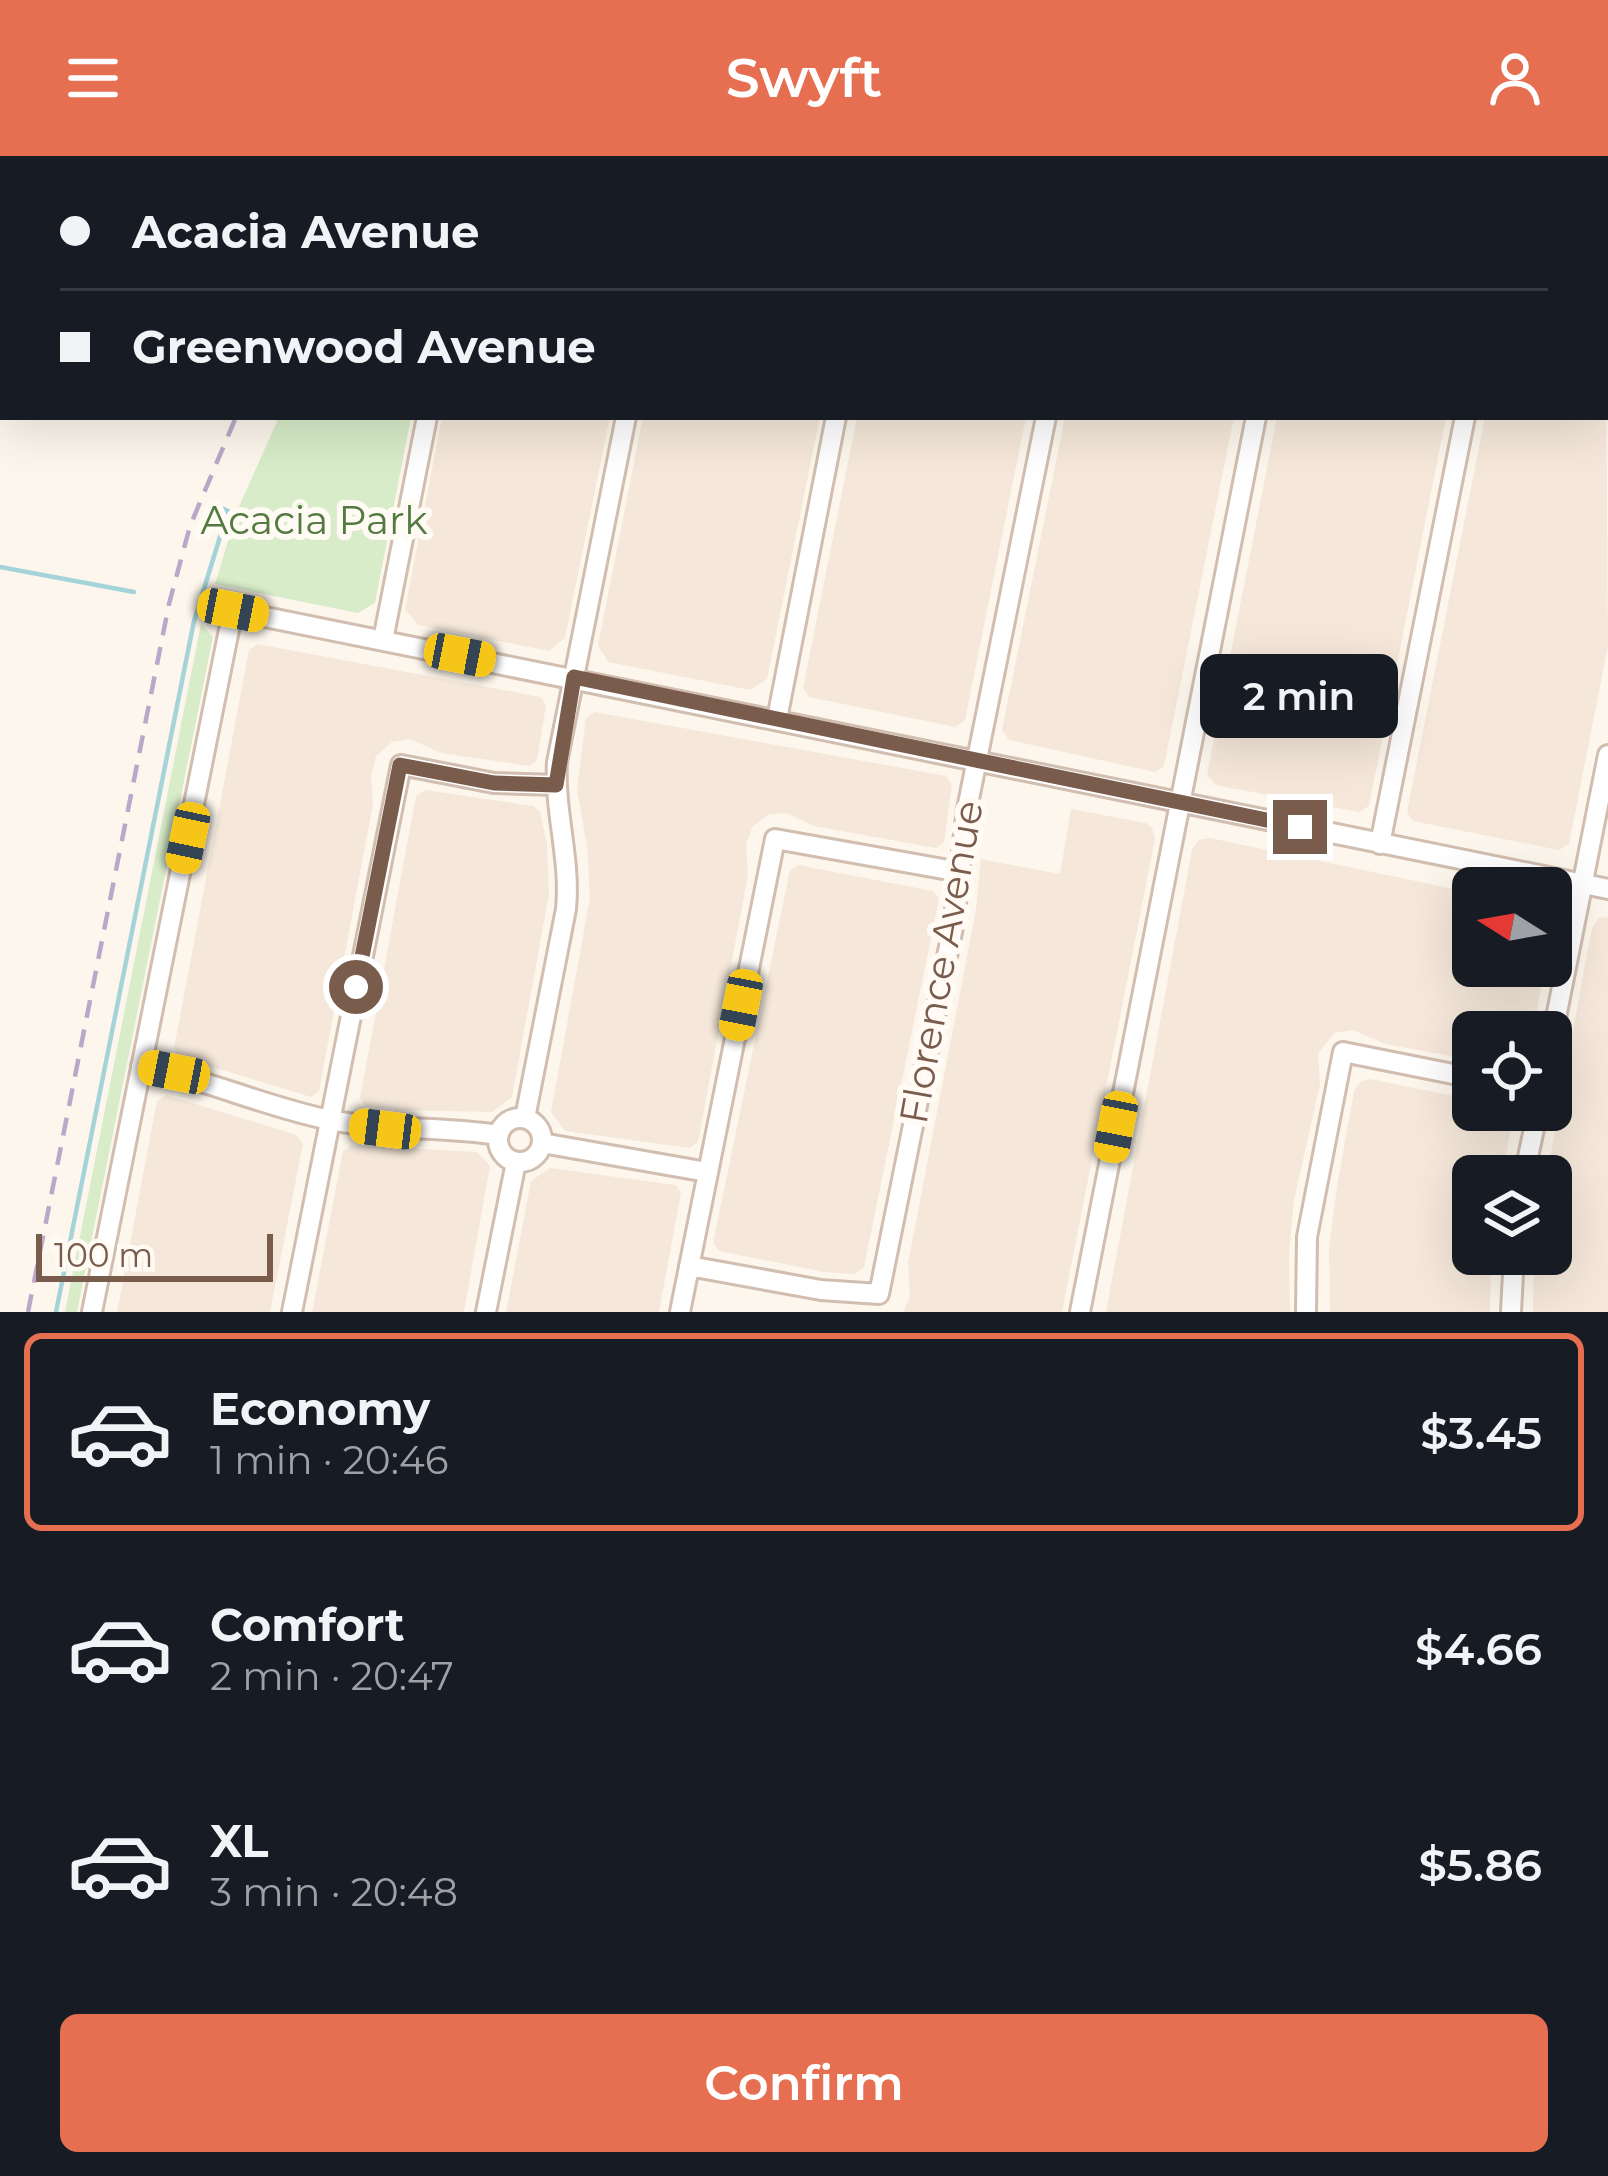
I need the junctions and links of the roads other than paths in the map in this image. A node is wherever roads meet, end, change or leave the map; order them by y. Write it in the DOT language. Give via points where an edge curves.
graph roads {
  1 [pos="426,420"];
  2 [pos="625,420"];
  3 [pos="835,420"];
  4 [pos="1045,420"];
  5 [pos="1255,420"];
  6 [pos="1464,420"];
  7 [pos="211,606"];
  8 [pos="233,610"];
  9 [pos="383,640"];
  10 [pos="574,677"];
  11 [pos="776,718"];
  12 [pos="1608,755"];
  13 [pos="977,759"];
  14 [pos="556,785"];
  15 [pos="1179,803"];
  16 [pos="1380,844"];
  17 [pos="960,872"];
  18 [pos="1582,884"];
  19 [pos="1608,889"];
  20 [pos="1557,1011"];
  21 [pos="142,1066"];
  22 [pos="1452,1074"];
  23 [pos="525,1118"];
  24 [pos="330,1120"];
  25 [pos="497,1136"];
  26 [pos="542,1143"];
  27 [pos="516,1162"];
  28 [pos="707,1172"];
  29 [pos="689,1266"];
  30 [pos="1513,1275"];
  31 [pos="92,1312"];
  32 [pos="292,1312"];
  33 [pos="485,1312"];
  34 [pos="680,1312"];
  35 [pos="1081,1312"];
  36 [pos="1306,1312"];
  37 [pos="1511,1312"];
  1 -- 9 [label="street"];
  2 -- 10 [label="street"];
  3 -- 11 [label="street"];
  4 -- 13 [label="street, Florence Avenue"];
  5 -- 15 [label="street"];
  6 -- 16 [label="street"];
  7 -- 8 [label="street"];
  8 -- 9 [label="street"];
  8 -- 21 [label="street"];
  9 -- 10 [label="street"];
  10 -- 11 [label="street"];
  10 -- 14 [label="street"];
  11 -- 13 [label="street"];
  12 -- 18 [label="street"];
  13 -- 15 [label="street"];
  13 -- 17 [label="street, Florence Avenue"];
  14 -- 23 [label="street" via="568,895"];
  14 -- 24 [label="street" via="400,765"];
  15 -- 16 [label="street"];
  15 -- 35 [label="street"];
  16 -- 18 [label="street"];
  17 -- 28 [label="street" via="775,839"];
  17 -- 29 [label="street, Florence Avenue" via="879,1294"];
  18 -- 19 [label="street"];
  18 -- 20 [label="street"];
  21 -- 24 [label="street"];
  21 -- 31 [label="street"];
  22 -- 36 [label="street" via="1343,1052 1307,1238"];
  23 -- 25 [label="street" via="509,1120"];
  23 -- 26 [label="street"];
  24 -- 25 [label="street"];
  24 -- 32 [label="street"];
  25 -- 27 [label="street"];
  26 -- 27 [label="street" via="536,1156"];
  26 -- 28 [label="street"];
  27 -- 33 [label="street"];
  28 -- 29 [label="street"];
  29 -- 34 [label="street"];
  30 -- 37 [label="street"];
}
